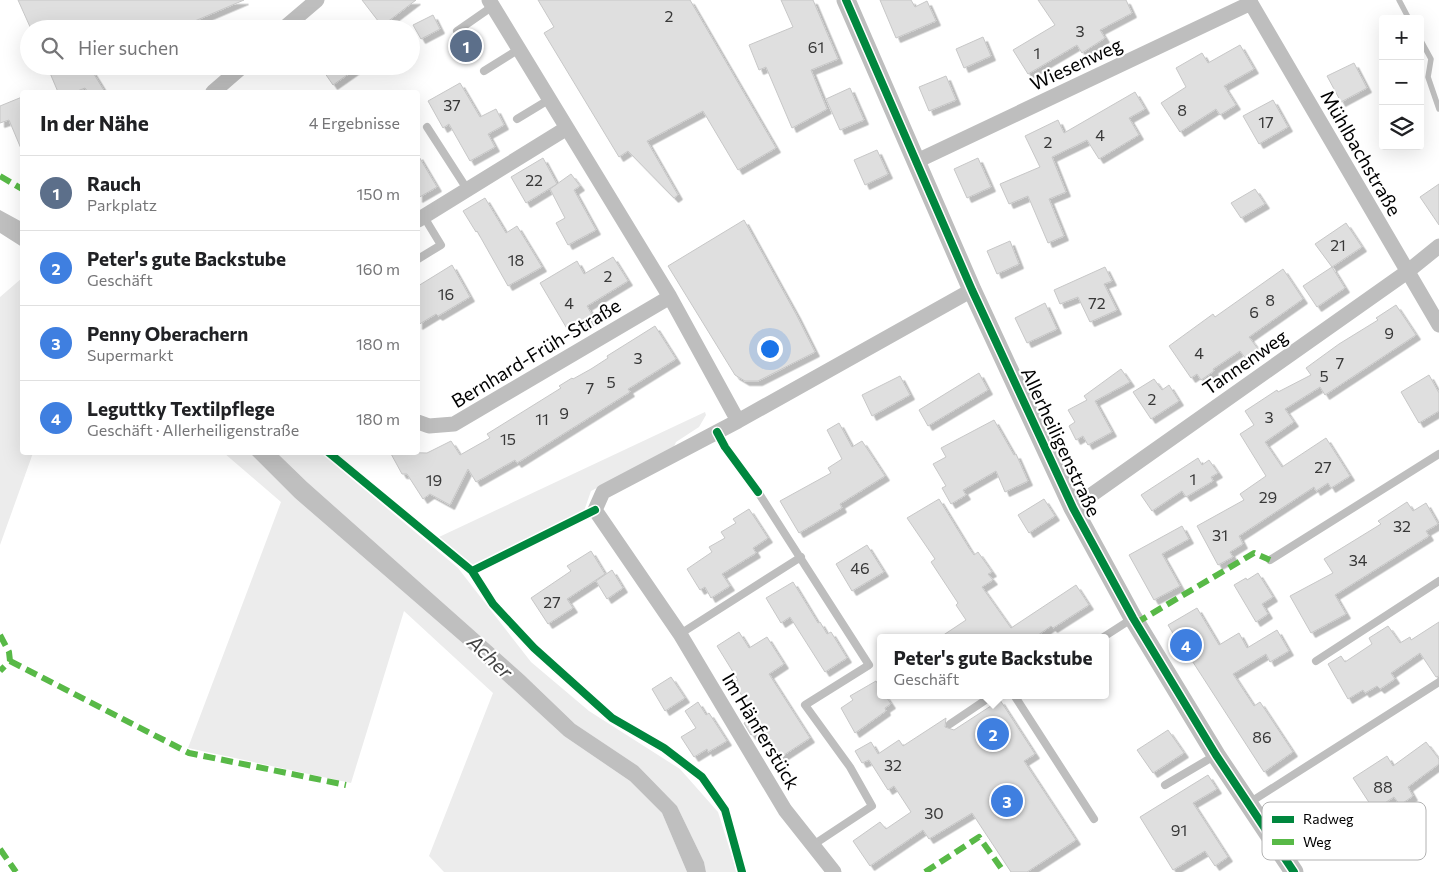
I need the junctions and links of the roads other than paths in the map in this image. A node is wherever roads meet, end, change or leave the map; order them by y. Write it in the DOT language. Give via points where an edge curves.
graph roads {
  1 [pos="317,0"];
  2 [pos="846,0"];
  3 [pos="1250,2"];
  4 [pos="491,3"];
  5 [pos="294,20"];
  6 [pos="457,31"];
  7 [pos="520,50"];
  8 [pos="484,71"];
  9 [pos="233,75"];
  10 [pos="215,90"];
  11 [pos="550,99"];
  12 [pos="517,119"];
  13 [pos="427,127"];
  14 [pos="567,128"];
  15 [pos="917,161"];
  16 [pos="468,189"];
  17 [pos="421,218"];
  18 [pos="1439,246"];
  19 [pos="420,258"];
  20 [pos="1407,272"];
  21 [pos="972,290"];
  22 [pos="670,297"];
  23 [pos="1439,325"];
  24 [pos="738,421"];
  25 [pos="420,423"];
  26 [pos="1439,454"];
  27 [pos="758,492"];
  28 [pos="1073,508"];
  29 [pos="801,558"];
  30 [pos="1270,560"];
  31 [pos="1439,582"];
  32 [pos="1133,618"];
  33 [pos="680,634"];
  34 [pos="1108,634"];
  35 [pos="1316,661"];
  36 [pos="1439,682"];
  37 [pos="987,699"];
  38 [pos="1017,699"];
  39 [pos="950,724"];
  40 [pos="1216,755"];
  41 [pos="1164,785"];
  42 [pos="1249,803"];
  43 [pos="1094,819"];
  44 [pos="1262,823"];
  45 [pos="813,845"];
  46 [pos="1286,860"];
  47 [pos="834,872"];
  48 [pos="1294,872"];
  1 -- 5 [label="street"];
  2 -- 15 [label="street, Allerheiligenstraße"];
  3 -- 15 [label="street, Wiesenweg"];
  3 -- 20 [label="street, Mühlbachstraße"];
  4 -- 6 [label="lane"];
  4 -- 7 [label="street"];
  7 -- 8 [label="lane"];
  7 -- 11 [label="street"];
  9 -- 10 [label="street"];
  11 -- 12 [label="lane"];
  11 -- 14 [label="street"];
  13 -- 16 [label="lane"];
  14 -- 16 [label="street"];
  14 -- 22 [label="street"];
  15 -- 21 [label="street, Allerheiligenstraße"];
  16 -- 17 [label="street"];
  17 -- 19 [label="lane" via="442,245"];
  18 -- 20 [label="street, Tannenweg"];
  20 -- 23 [label="street, Mühlbachstraße"];
  20 -- 28 [label="street, Tannenweg"];
  21 -- 24 [label="street"];
  21 -- 28 [label="street, Allerheiligenstraße"];
  22 -- 24 [label="street"];
  22 -- 25 [label="street, Bernhard-Früh-Straße" via="454,424 429,426"];
  24 -- 33 [label="street, Im Hänferstück" via="603,492 595,510"];
  26 -- 30 [label="lane"];
  27 -- 29 [label="lane"];
  28 -- 32 [label="street, Allerheiligenstraße"];
  29 -- 33 [label="lane"];
  29 -- 45 [label="lane" via="868,664 805,705 850,768 872,806"];
  31 -- 35 [label="lane"];
  32 -- 34 [label="lane"];
  32 -- 40 [label="street, Allerheiligenstraße"];
  33 -- 45 [label="street, Im Hänferstück" via="785,810"];
  36 -- 42 [label="lane"];
  37 -- 39 [label="lane"];
  38 -- 43 [label="lane"];
  40 -- 41 [label="lane"];
  40 -- 42 [label="street, Allerheiligenstraße"];
  42 -- 44 [label="street, Allerheiligenstraße"];
  45 -- 47 [label="street, Im Hänferstück"];
  46 -- 48 [label="street, Allerheiligenstraße"];
}
